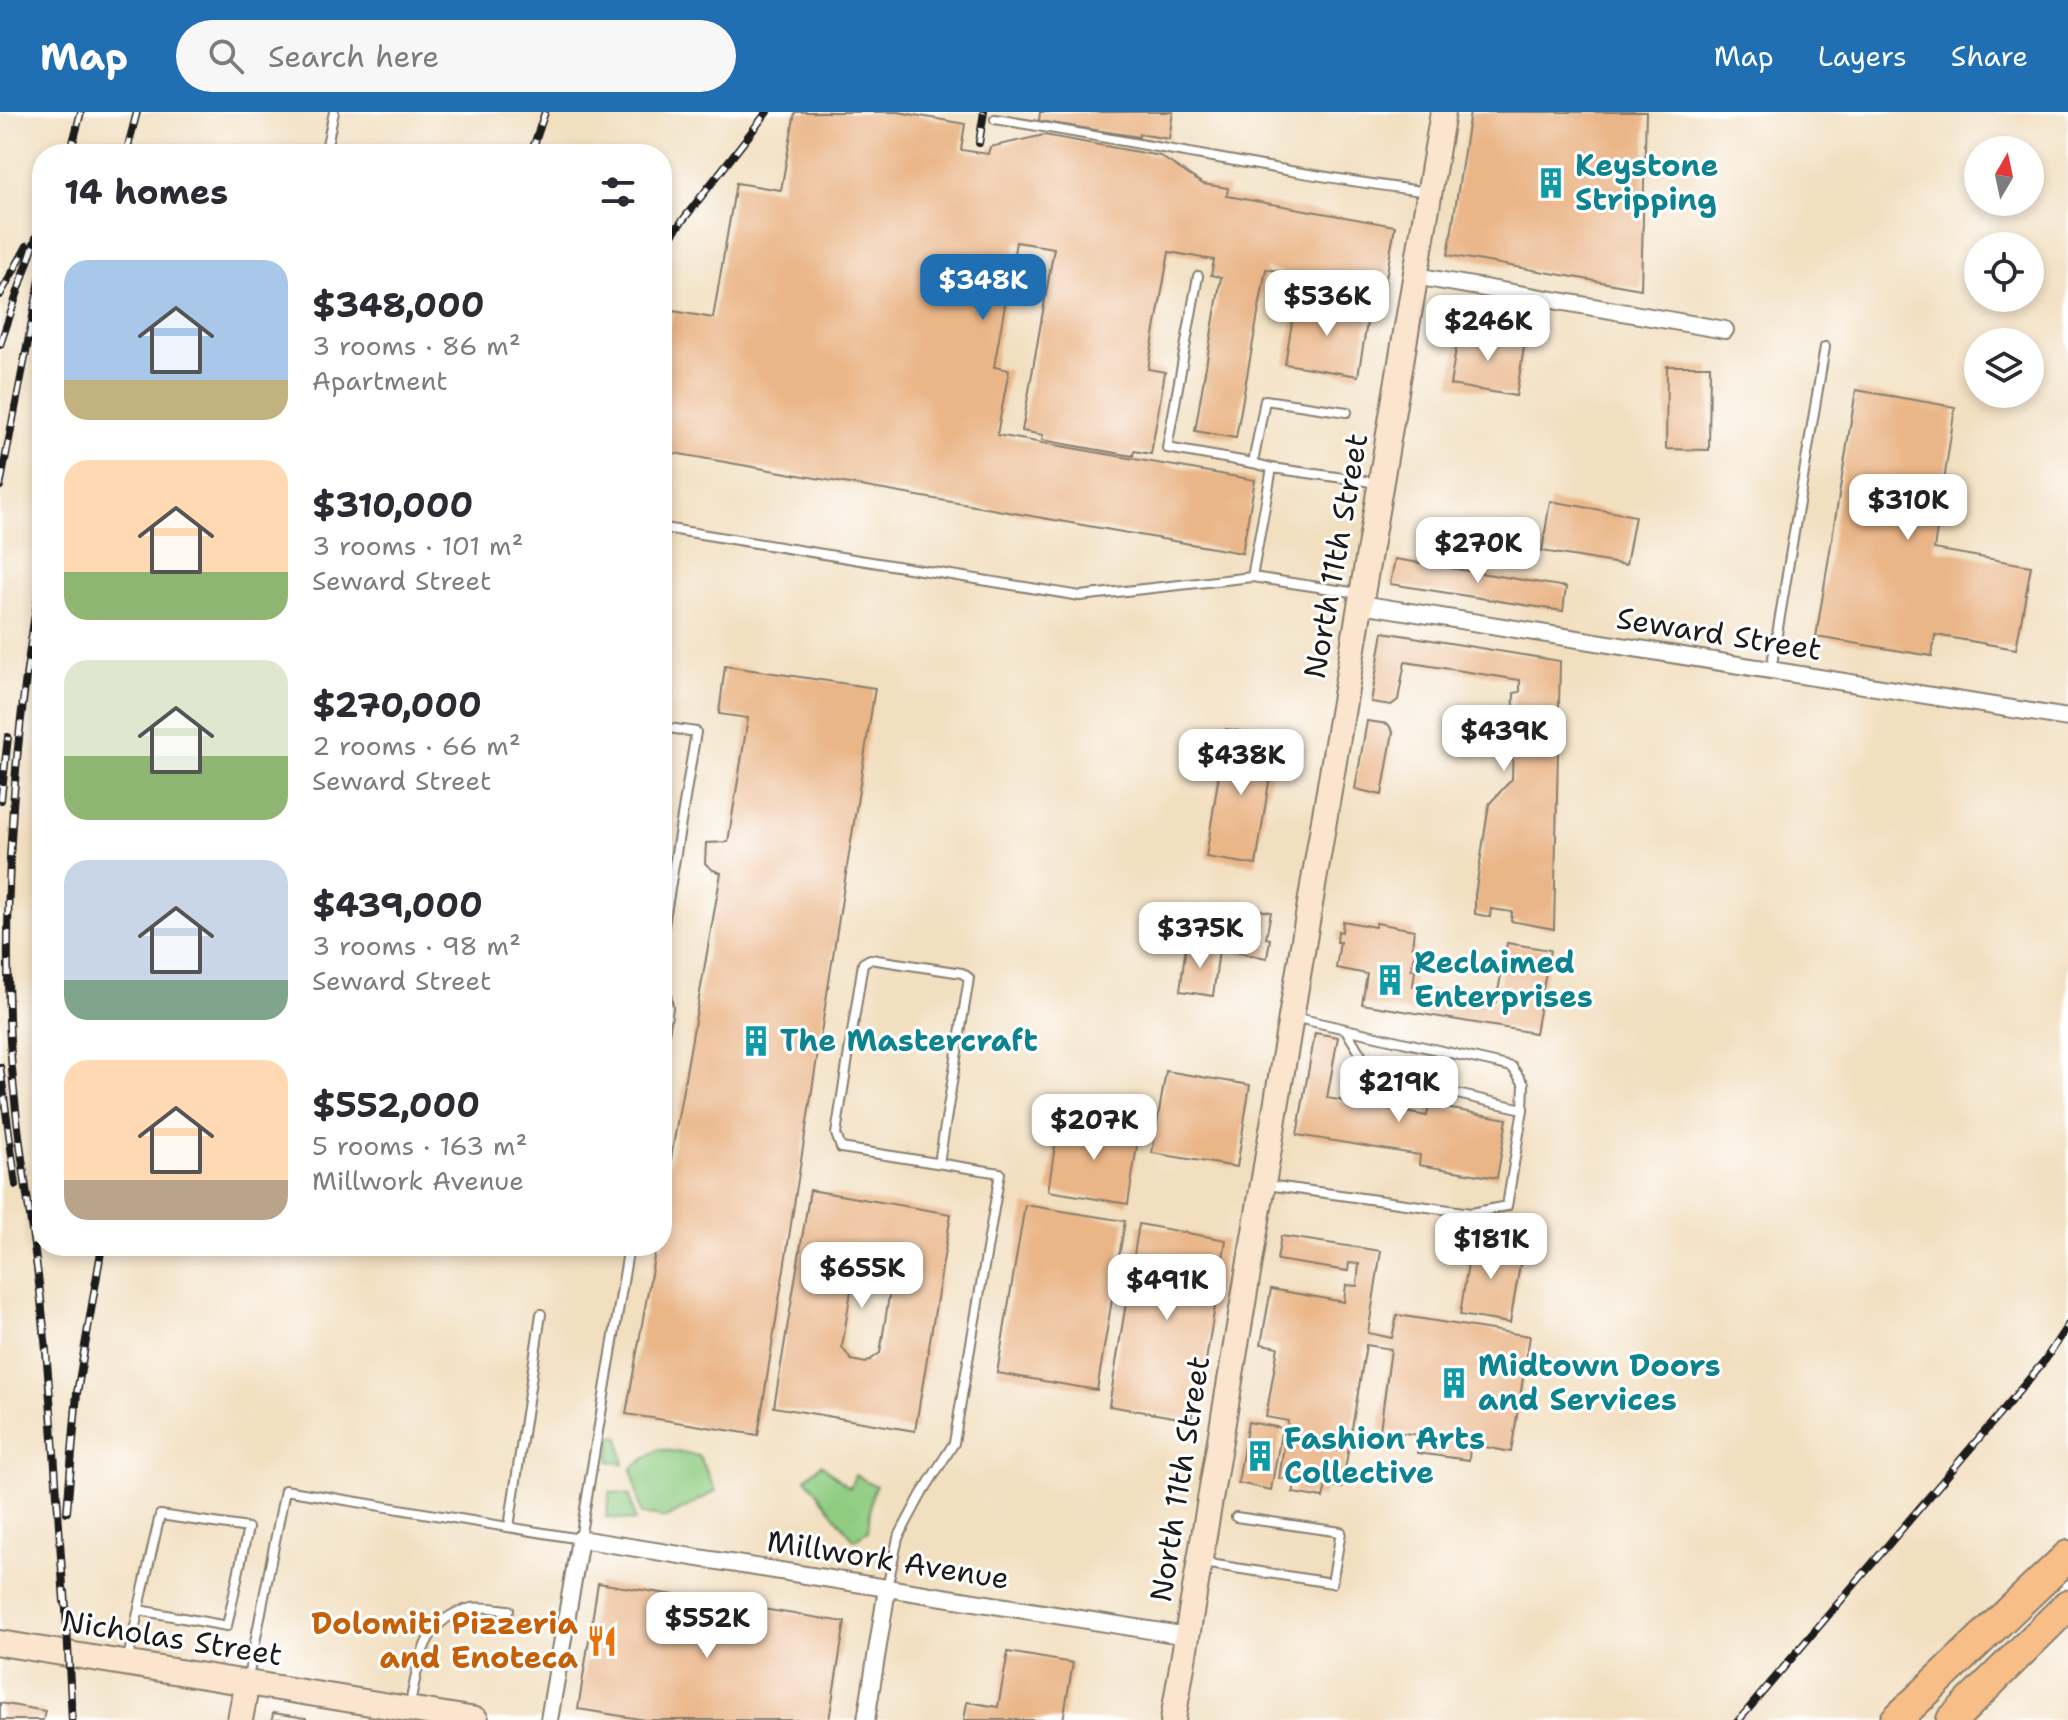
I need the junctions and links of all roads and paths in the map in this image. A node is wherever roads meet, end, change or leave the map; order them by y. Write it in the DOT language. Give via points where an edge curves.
graph roads {
  1 [pos="334,112"];
  2 [pos="1443,112"];
  3 [pos="995,119"];
  4 [pos="327,144"];
  5 [pos="1429,192"];
  6 [pos="1198,276"];
  7 [pos="1415,276"];
  8 [pos="1725,330"];
  9 [pos="1825,347"];
  10 [pos="1347,412"];
  11 [pos="1253,463"];
  12 [pos="1272,468"];
  13 [pos="1381,483"];
  14 [pos="672,529"];
  15 [pos="1252,577"];
  16 [pos="1362,598"];
  17 [pos="1771,671"];
  18 [pos="2068,718"];
  19 [pos="672,728"];
  20 [pos="672,877"];
  21 [pos="1290,1016"];
  22 [pos="1346,1030"];
  23 [pos="1523,1109"];
  24 [pos="939,1163"];
  25 [pos="1262,1184"];
  26 [pos="627,1256"];
  27 [pos="541,1314"];
  28 [pos="1236,1517"];
  29 [pos="509,1527"];
  30 [pos="580,1539"];
  31 [pos="2068,1556"];
  32 [pos="1199,1562"];
  33 [pos="887,1589"];
  34 [pos="2068,1605"];
  35 [pos="139,1610"];
  36 [pos="509,1610"];
  37 [pos="1187,1636"];
  38 [pos="0,1643"];
  39 [pos="127,1664"];
  40 [pos="247,1682"];
  41 [pos="408,1709"];
  42 [pos="240,1720"];
  43 [pos="476,1720"];
  44 [pos="549,1720"];
  45 [pos="866,1720"];
  46 [pos="1173,1720"];
  47 [pos="1896,1720"];
  48 [pos="1952,1720"];
  1 -- 4 [label="lane"];
  2 -- 5 [label="street, North 11th Street"];
  3 -- 5 [label="lane"];
  5 -- 7 [label="street, North 11th Street"];
  6 -- 11 [label="lane" via="1167,448"];
  7 -- 8 [label="street"];
  7 -- 13 [label="street, North 11th Street"];
  9 -- 17 [label="lane"];
  10 -- 11 [label="lane" via="1265,400"];
  11 -- 12 [label="lane"];
  12 -- 13 [label="lane"];
  12 -- 15 [label="lane"];
  13 -- 16 [label="street, North 11th Street"];
  14 -- 15 [label="lane" via="1080,596"];
  15 -- 16 [label="lane"];
  16 -- 17 [label="street, Seward Street"];
  16 -- 21 [label="street, North 11th Street"];
  17 -- 18 [label="street, Seward Street"];
  19 -- 20 [label="lane" via="696,732"];
  21 -- 22 [label="lane"];
  21 -- 25 [label="street, North 11th Street"];
  22 -- 23 [label="lane" via="1373,1075"];
  22 -- 23 [label="lane" via="1512,1067 1524,1084"];
  23 -- 25 [label="lane" via="1507,1206 1471,1213"];
  24 -- 24 [label="lane" via="841,1148 836,1134 863,963 870,959 969,978"];
  24 -- 33 [label="lane" via="1000,1173 954,1443 898,1538"];
  25 -- 32 [label="street, North 11th Street"];
  26 -- 30 [label="lane"];
  27 -- 29 [label="lane"];
  28 -- 32 [label="lane" via="1341,1532 1332,1583"];
  29 -- 30 [label="lane"];
  29 -- 40 [label="lane" via="285,1490"];
  30 -- 33 [label="street, Millwork Avenue"];
  30 -- 44 [label="street"];
  31 -- 47 [label="highway"];
  32 -- 37 [label="street, North 11th Street"];
  33 -- 37 [label="street, Millwork Avenue"];
  33 -- 45 [label="street"];
  34 -- 48 [label="highway"];
  35 -- 35 [label="lane" via="160,1515 248,1528 227,1626"];
  35 -- 39 [label="lane"];
  36 -- 41 [label="lane" via="473,1608 448,1616 426,1638"];
  37 -- 46 [label="street, North 11th Street"];
  38 -- 39 [label="street, Nicholas Street"];
  39 -- 40 [label="street, Nicholas Street"];
  40 -- 41 [label="street, Nicholas Street"];
  40 -- 42 [label="street"];
  41 -- 43 [label="street, Nicholas Street"];
}
